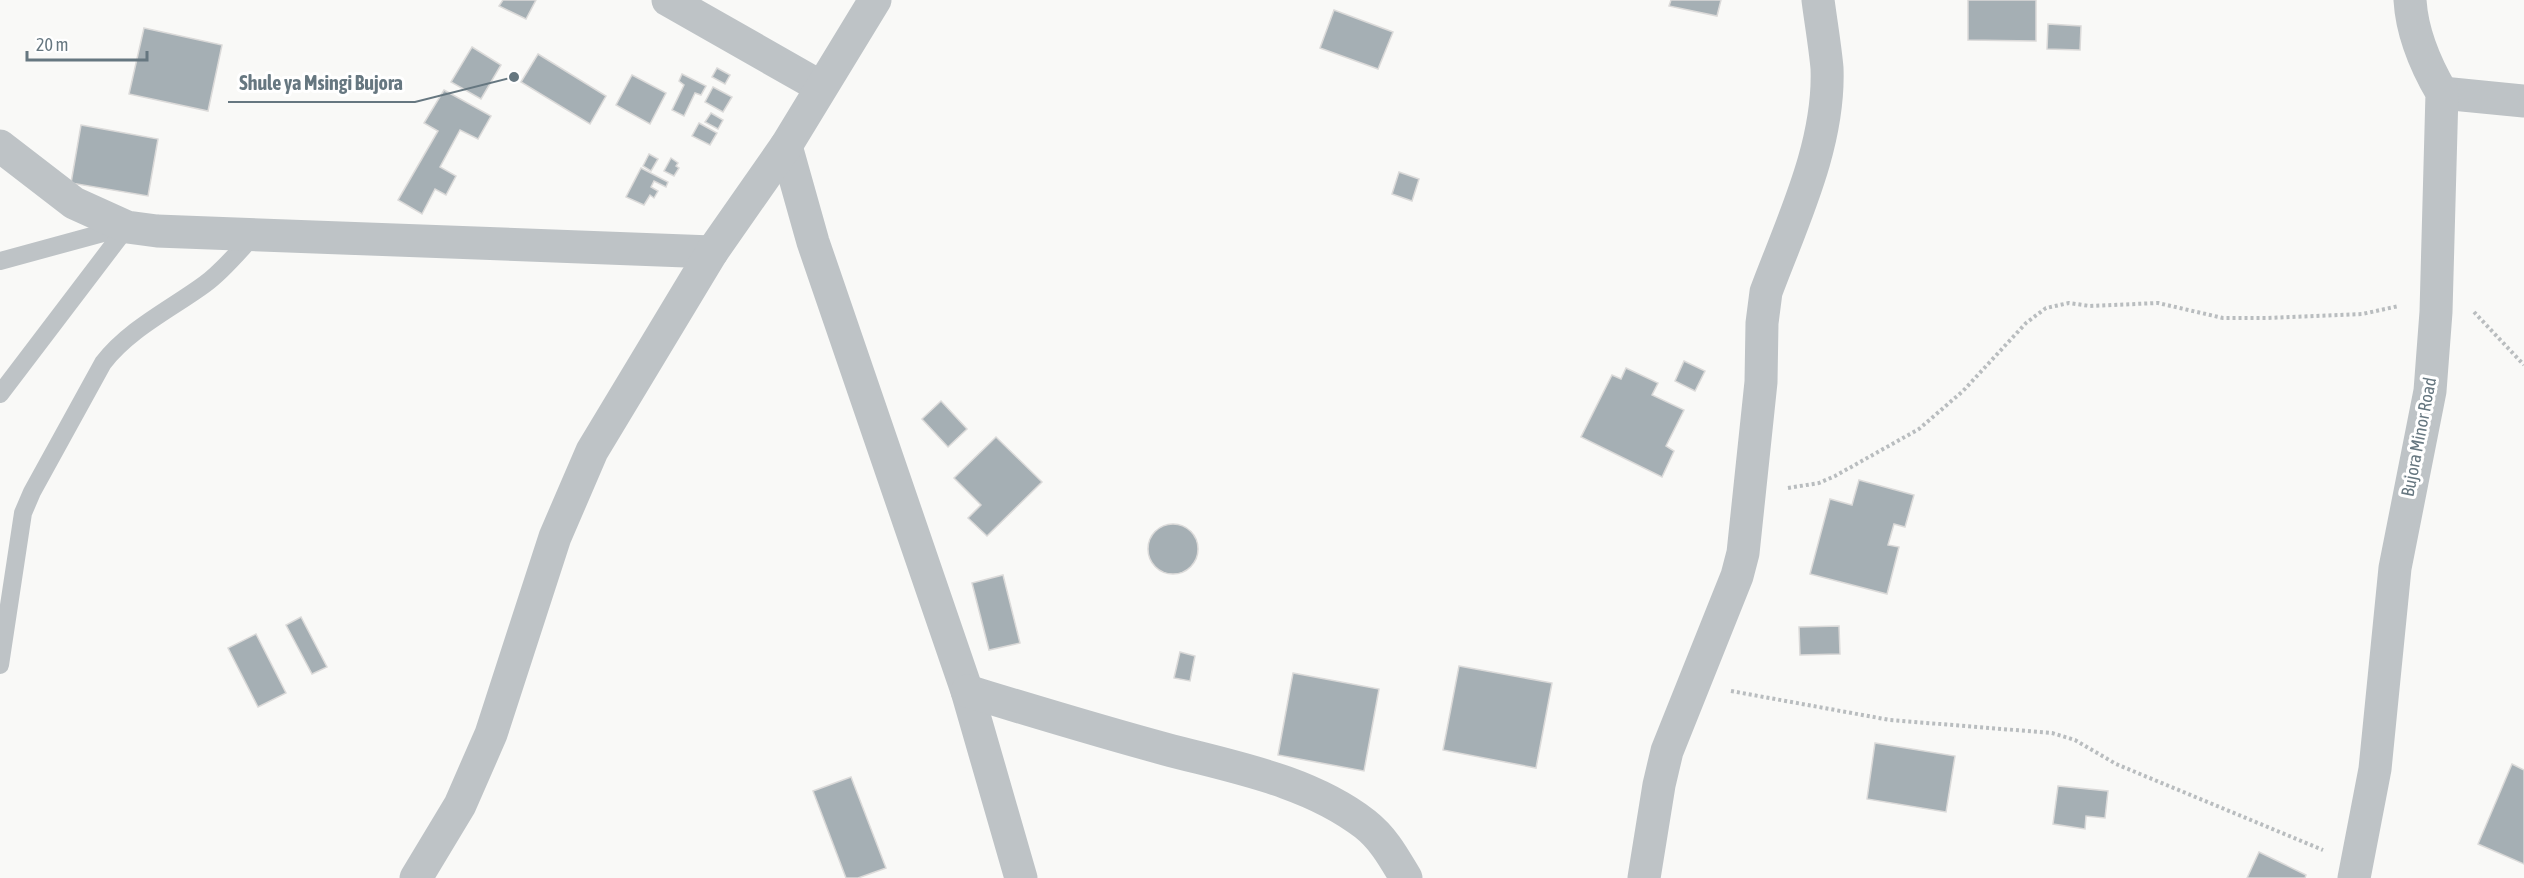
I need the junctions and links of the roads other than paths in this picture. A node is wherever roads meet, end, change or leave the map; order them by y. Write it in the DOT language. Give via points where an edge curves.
graph roads {
  1 [pos="668,0"];
  2 [pos="875,0"];
  3 [pos="1818,0"];
  4 [pos="2410,0"];
  5 [pos="821,87"];
  6 [pos="2442,93"];
  7 [pos="2524,100"];
  8 [pos="0,146"];
  9 [pos="786,146"];
  10 [pos="127,227"];
  11 [pos="254,235"];
  12 [pos="712,252"];
  13 [pos="0,261"];
  14 [pos="0,394"];
  15 [pos="0,665"];
  16 [pos="967,691"];
  17 [pos="2356,871"];
  18 [pos="416,878"];
  19 [pos="1021,878"];
  20 [pos="1406,878"];
  21 [pos="1644,878"];
  1 -- 5 [label="street"];
  2 -- 5 [label="street"];
  3 -- 21 [label="street" via="1827,69 1824,111 1809,178 1763,307 1761,382 1743,553 1662,768"];
  4 -- 6 [label="street" via="2411,18 2425,63"];
  5 -- 9 [label="street"];
  6 -- 7 [label="street"];
  6 -- 17 [label="street, Bujora Minor Road" via="2430,391 2395,568 2374,769"];
  8 -- 10 [label="street" via="74,203"];
  9 -- 12 [label="street"];
  9 -- 16 [label="street" via="813,242"];
  10 -- 11 [label="street"];
  10 -- 13 [label="lane"];
  10 -- 14 [label="lane"];
  11 -- 12 [label="street"];
  11 -- 15 [label="lane" via="208,282 137,330 114,348 103,363 23,513"];
  12 -- 18 [label="street" via="592,451 555,537 491,734 460,805"];
  16 -- 19 [label="street"];
  16 -- 20 [label="street" via="1275,779 1316,795 1358,819 1384,841"];
}
